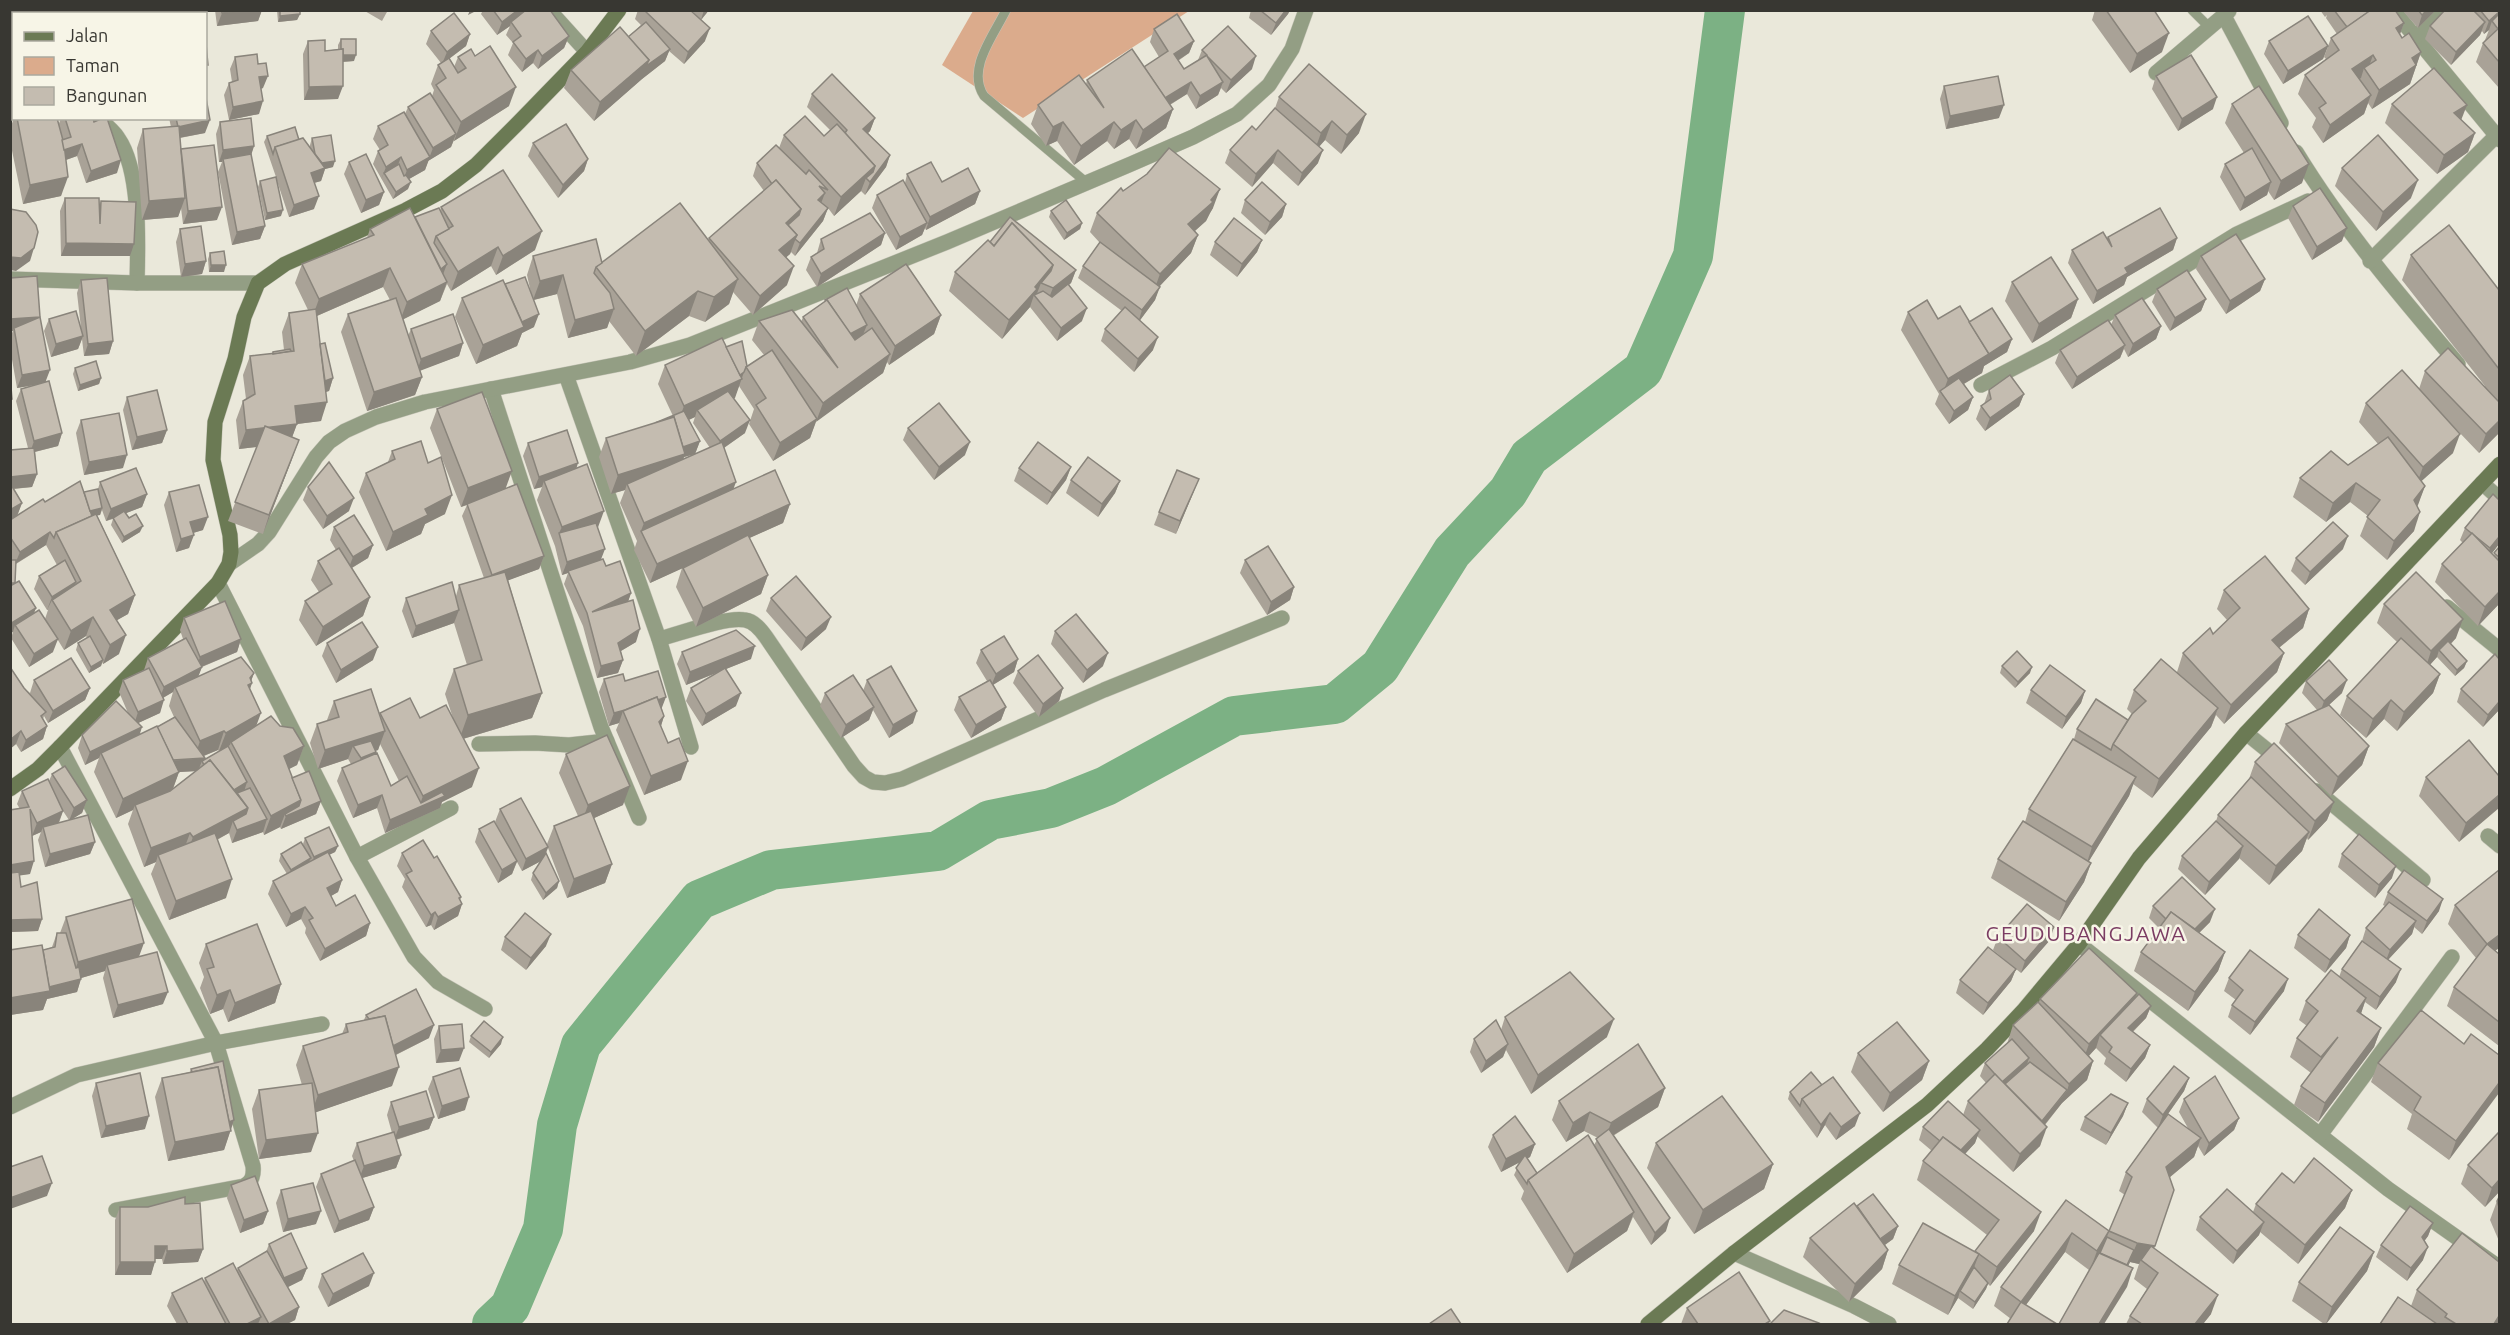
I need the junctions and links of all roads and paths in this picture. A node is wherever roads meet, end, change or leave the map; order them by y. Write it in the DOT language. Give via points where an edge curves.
graph roads {
  1 [pos="549,10"];
  2 [pos="619,10"];
  3 [pos="1006,10"];
  4 [pos="1306,10"];
  5 [pos="2192,10"];
  6 [pos="2392,10"];
  7 [pos="2447,10"];
  8 [pos="2227,13"];
  9 [pos="2210,28"];
  10 [pos="2415,37"];
  11 [pos="587,52"];
  12 [pos="2156,73"];
  13 [pos="100,120"];
  14 [pos="2498,138"];
  15 [pos="1087,183"];
  16 [pos="2322,195"];
  17 [pos="2370,261"];
  18 [pos="10,279"];
  19 [pos="137,283"];
  20 [pos="258,283"];
  21 [pos="566,375"];
  22 [pos="2469,376"];
  23 [pos="1981,385"];
  24 [pos="491,389"];
  25 [pos="2499,464"];
  26 [pos="2482,483"];
  27 [pos="2499,499"];
  28 [pos="229,564"];
  29 [pos="218,583"];
  30 [pos="2437,598"];
  31 [pos="1282,618"];
  32 [pos="659,639"];
  33 [pos="2499,650"];
  34 [pos="2247,733"];
  35 [pos="606,741"];
  36 [pos="479,744"];
  37 [pos="60,747"];
  38 [pos="691,747"];
  39 [pos="2290,770"];
  40 [pos="2308,784"];
  41 [pos="10,789"];
  42 [pos="451,808"];
  43 [pos="639,818"];
  44 [pos="357,857"];
  45 [pos="2423,880"];
  46 [pos="2079,944"];
  47 [pos="2452,957"];
  48 [pos="485,1008"];
  49 [pos="322,1024"];
  50 [pos="216,1043"];
  51 [pos="10,1107"];
  52 [pos="2320,1135"];
  53 [pos="116,1210"];
  54 [pos="1734,1254"];
  55 [pos="2499,1268"];
  56 [pos="1648,1324"];
  57 [pos="1889,1324"];
  1 -- 11 [label="street"];
  2 -- 11 [label="street"];
  3 -- 15 [label="lane" via="977,68 977,86"];
  4 -- 15 [label="street" via="1292,49 1269,85 1237,114"];
  5 -- 9 [label="lane"];
  6 -- 10 [label="street"];
  7 -- 10 [label="street"];
  8 -- 9 [label="street"];
  8 -- 16 [label="street" via="2294,149"];
  9 -- 12 [label="street"];
  10 -- 14 [label="street"];
  11 -- 20 [label="street" via="476,165 442,191 285,264"];
  13 -- 19 [label="street" via="119,139 132,177 138,221"];
  14 -- 17 [label="street"];
  15 -- 21 [label="street" via="690,345"];
  16 -- 17 [label="street"];
  16 -- 23 [label="street" via="2237,234 2052,348"];
  17 -- 22 [label="street"];
  18 -- 19 [label="street"];
  19 -- 20 [label="street"];
  20 -- 28 [label="street" via="244,317 214,422 213,460 230,535"];
  21 -- 24 [label="street"];
  21 -- 32 [label="street"];
  24 -- 28 [label="street" via="425,402 345,431 316,457 269,532"];
  24 -- 35 [label="street"];
  25 -- 26 [label="street"];
  26 -- 27 [label="street"];
  26 -- 34 [label="street" via="2405,572"];
  28 -- 29 [label="street"];
  29 -- 37 [label="street"];
  29 -- 44 [label="street"];
  30 -- 33 [label="street"];
  31 -- 32 [label="street" via="885,783 873,782 854,766 758,627 747,620 734,620"];
  32 -- 38 [label="street"];
  34 -- 39 [label="street"];
  34 -- 46 [label="street" via="2139,858"];
  35 -- 36 [label="street" via="569,745"];
  35 -- 43 [label="street"];
  37 -- 41 [label="street"];
  37 -- 50 [label="street"];
  40 -- 45 [label="street"];
  42 -- 44 [label="street"];
  44 -- 48 [label="street" via="414,957 438,982"];
  46 -- 52 [label="street"];
  46 -- 54 [label="street" via="2023,1011 1927,1105"];
  47 -- 52 [label="street"];
  49 -- 50 [label="street"];
  50 -- 51 [label="street" via="77,1075"];
  50 -- 53 [label="street" via="253,1177 244,1186"];
  52 -- 55 [label="street"];
  54 -- 56 [label="street"];
  54 -- 57 [label="street"];
}
